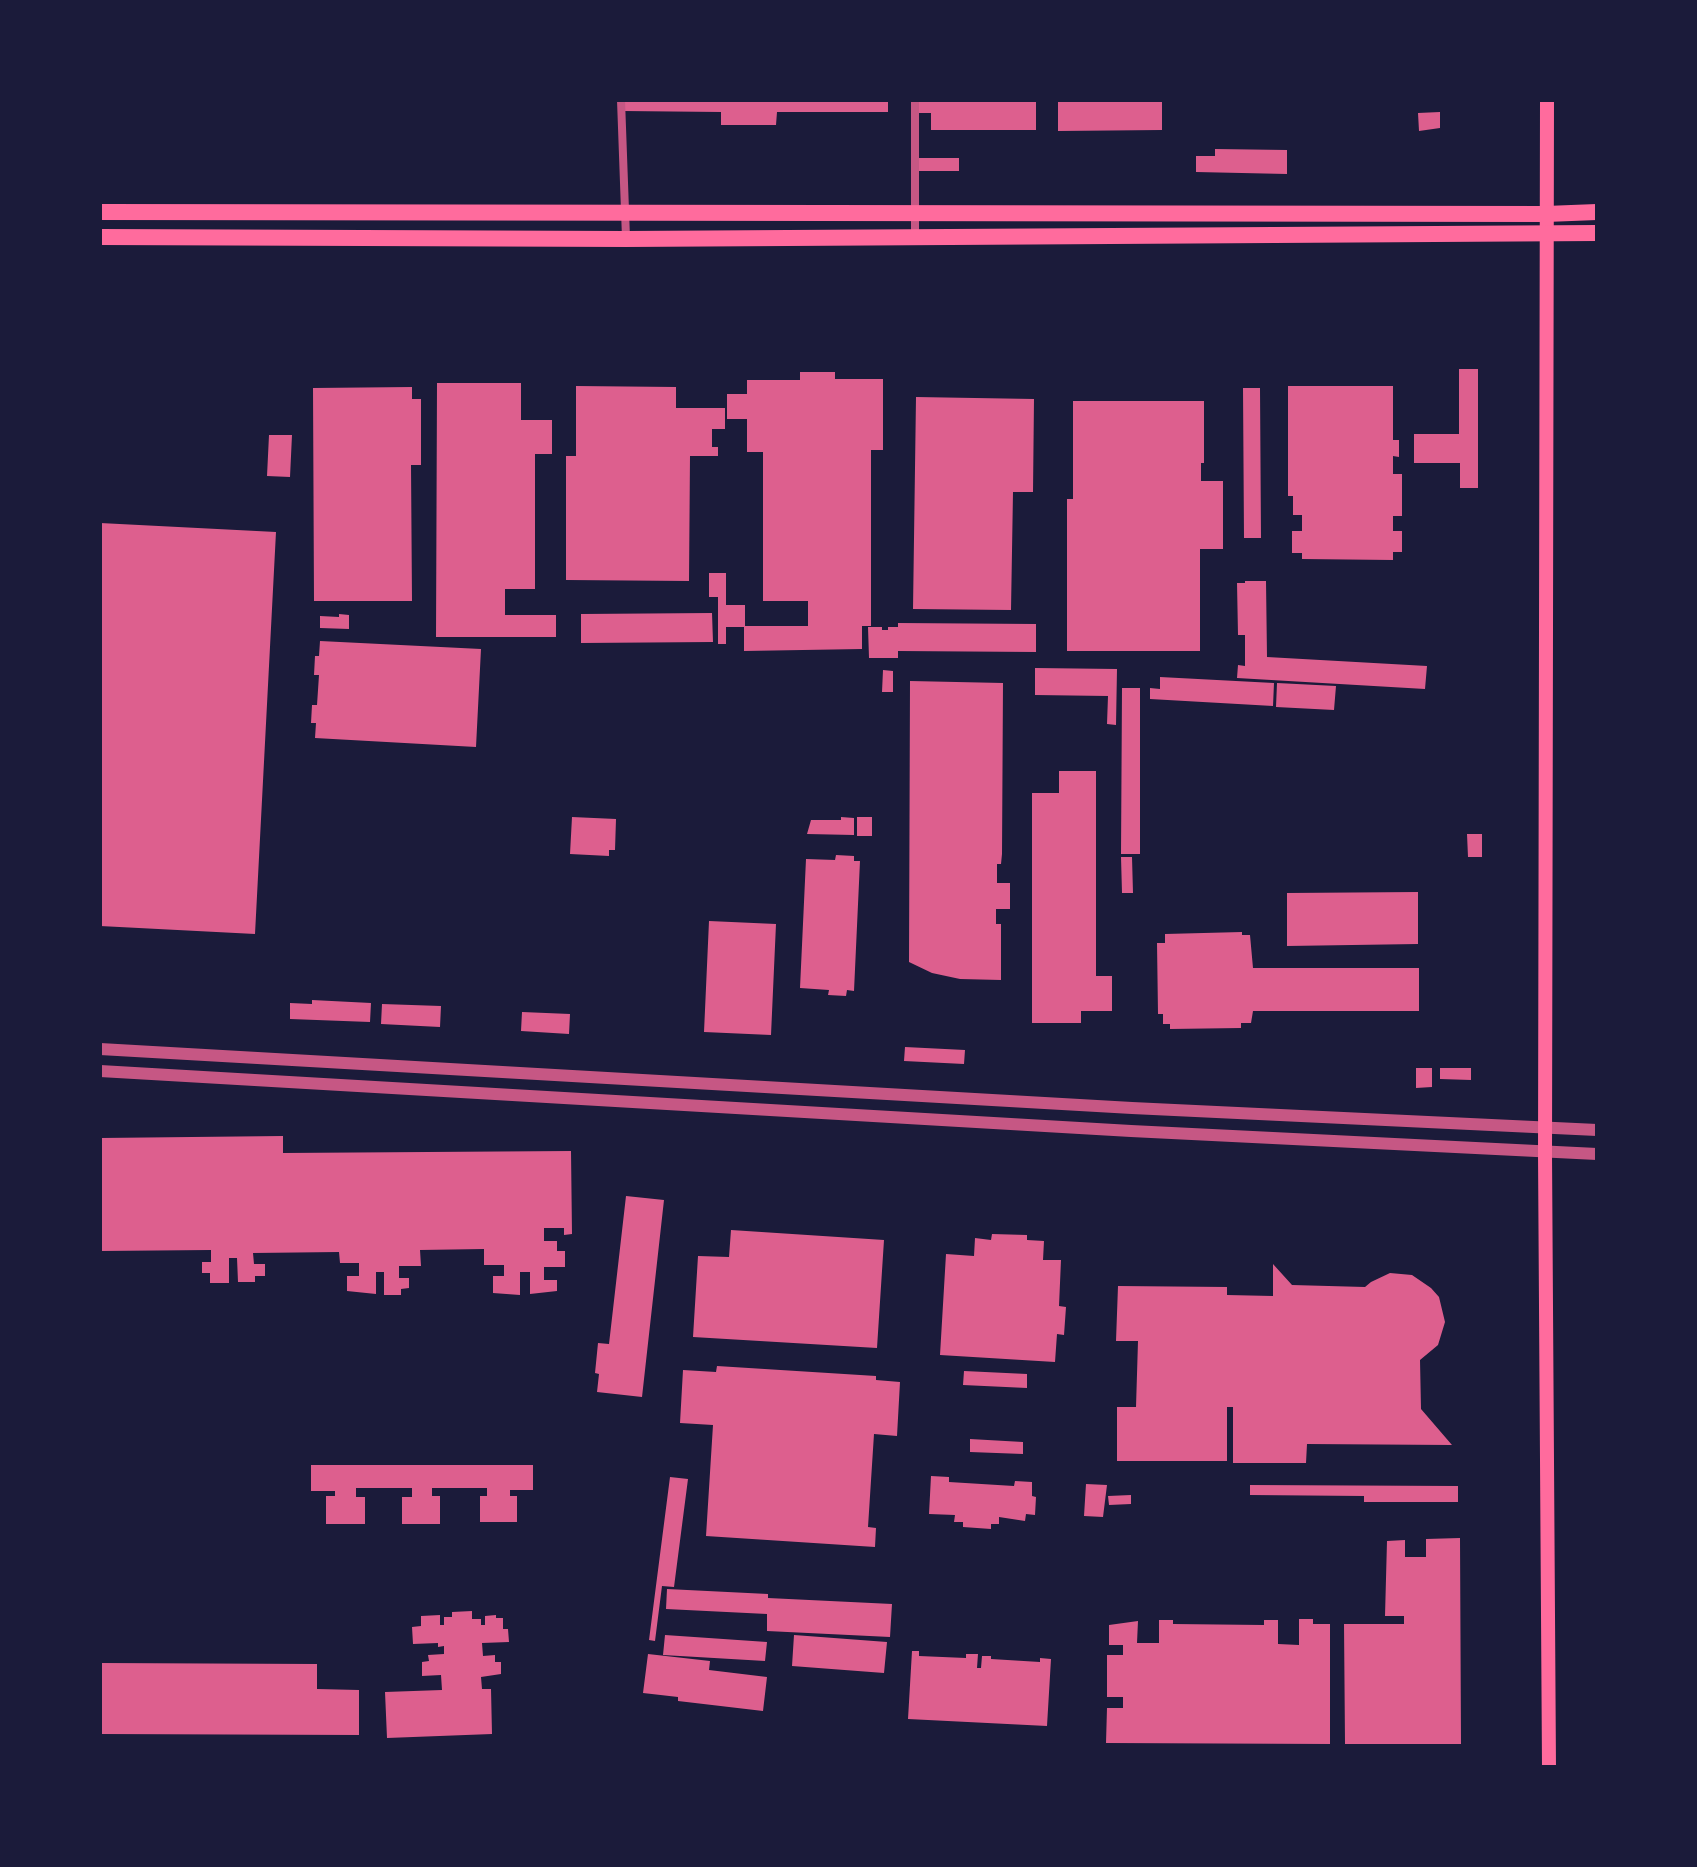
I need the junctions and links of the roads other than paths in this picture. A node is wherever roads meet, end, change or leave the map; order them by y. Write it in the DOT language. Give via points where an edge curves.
graph roads {
  1 [pos="621,100"];
  2 [pos="915,100"];
  3 [pos="1547,100"];
  4 [pos="625,211"];
  5 [pos="100,212"];
  6 [pos="914,212"];
  7 [pos="1597,212"];
  8 [pos="1546,214"];
  9 [pos="1597,233"];
  10 [pos="1545,234"];
  11 [pos="100,237"];
  12 [pos="915,237"];
  13 [pos="626,239"];
  14 [pos="100,1049"];
  15 [pos="100,1071"];
  16 [pos="1545,1128"];
  17 [pos="1597,1130"];
  18 [pos="1545,1153"];
  19 [pos="1597,1154"];
  20 [pos="1549,1767"];
  1 -- 4 [label="street"];
  2 -- 6 [label="street"];
  3 -- 8 [label="main road"];
  4 -- 5 [label="main road"];
  4 -- 6 [label="main road"];
  4 -- 13 [label="street"];
  6 -- 8 [label="main road"];
  6 -- 12 [label="street"];
  7 -- 8 [label="main road"];
  8 -- 10 [label="main road"];
  9 -- 10 [label="main road"];
  10 -- 12 [label="main road"];
  10 -- 16 [label="main road"];
  11 -- 13 [label="main road"];
  12 -- 13 [label="main road"];
  14 -- 16 [label="street"];
  15 -- 18 [label="street"];
  16 -- 17 [label="street"];
  16 -- 18 [label="main road"];
  18 -- 19 [label="street"];
  18 -- 20 [label="main road"];
}
